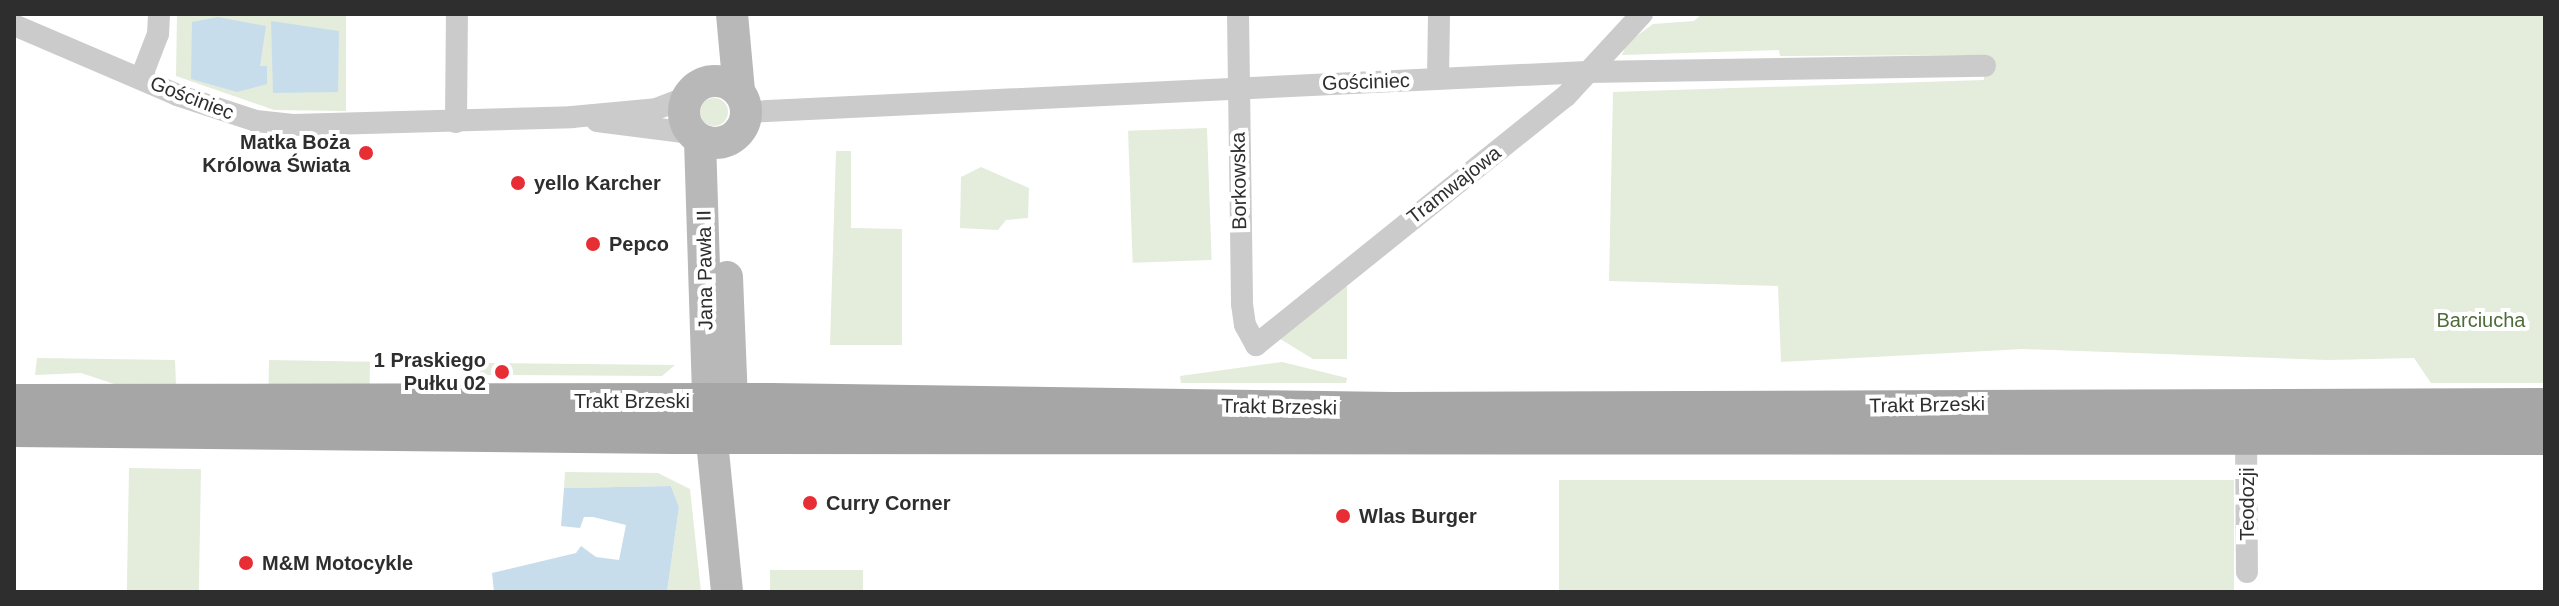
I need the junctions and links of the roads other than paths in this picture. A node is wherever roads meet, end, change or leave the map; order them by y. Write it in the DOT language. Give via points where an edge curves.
graph roads {
  1 [pos="159,14"];
  2 [pos="457,14"];
  3 [pos="720,14"];
  4 [pos="732,14"];
  5 [pos="1238,14"];
  6 [pos="1439,14"];
  7 [pos="1642,16"];
  8 [pos="14,25"];
  9 [pos="1985,66"];
  10 [pos="1587,72"];
  11 [pos="141,78"];
  12 [pos="1438,79"];
  13 [pos="1237,88"];
  14 [pos="696,90"];
  15 [pos="743,102"];
  16 [pos="572,117"];
  17 [pos="456,122"];
  18 [pos="705,138"];
  19 [pos="1256,345"];
  20 [pos="14,402"];
  21 [pos="2545,406"];
  22 [pos="721,418"];
  23 [pos="14,429"];
  24 [pos="2246,436"];
  25 [pos="2545,437"];
  26 [pos="2247,572"];
  27 [pos="727,592"];
  1 -- 11 [label="street" via="158,34"];
  2 -- 17 [label="street"];
  3 -- 14 [label="street"];
  4 -- 15 [label="street"];
  5 -- 13 [label="street, Borkowska"];
  6 -- 12 [label="street"];
  7 -- 10 [label="street, Tramwajowa"];
  8 -- 11 [label="street, Gościniec"];
  9 -- 10 [label="street, Gościniec"];
  10 -- 12 [label="street, Gościniec"];
  10 -- 19 [label="street, Tramwajowa" via="1566,96"];
  11 -- 17 [label="street, Gościniec" via="256,121 328,127"];
  12 -- 13 [label="street, Gościniec"];
  13 -- 15 [label="street, Gościniec"];
  13 -- 19 [label="street, Borkowska" via="1242,304"];
  14 -- 15 [label="street" via="729,84"];
  14 -- 16 [label="street, Gościniec" via="656,109"];
  14 -- 18 [label="street" via="684,118"];
  15 -- 18 [label="street" via="739,133"];
  16 -- 17 [label="street, Gościniec"];
  16 -- 18 [label="street, Gościniec"];
  18 -- 22 [label="street, Jana Pawła II"];
  20 -- 22 [label="main road, Trakt Brzeski"];
  21 -- 22 [label="main road, Trakt Brzeski"];
  22 -- 23 [label="main road, Trakt Brzeski"];
  22 -- 24 [label="main road, Trakt Brzeski"];
  22 -- 27 [label="street, Jana Pawła II"];
  24 -- 25 [label="main road, Trakt Brzeski"];
  24 -- 26 [label="street, Teodozji"];
}
